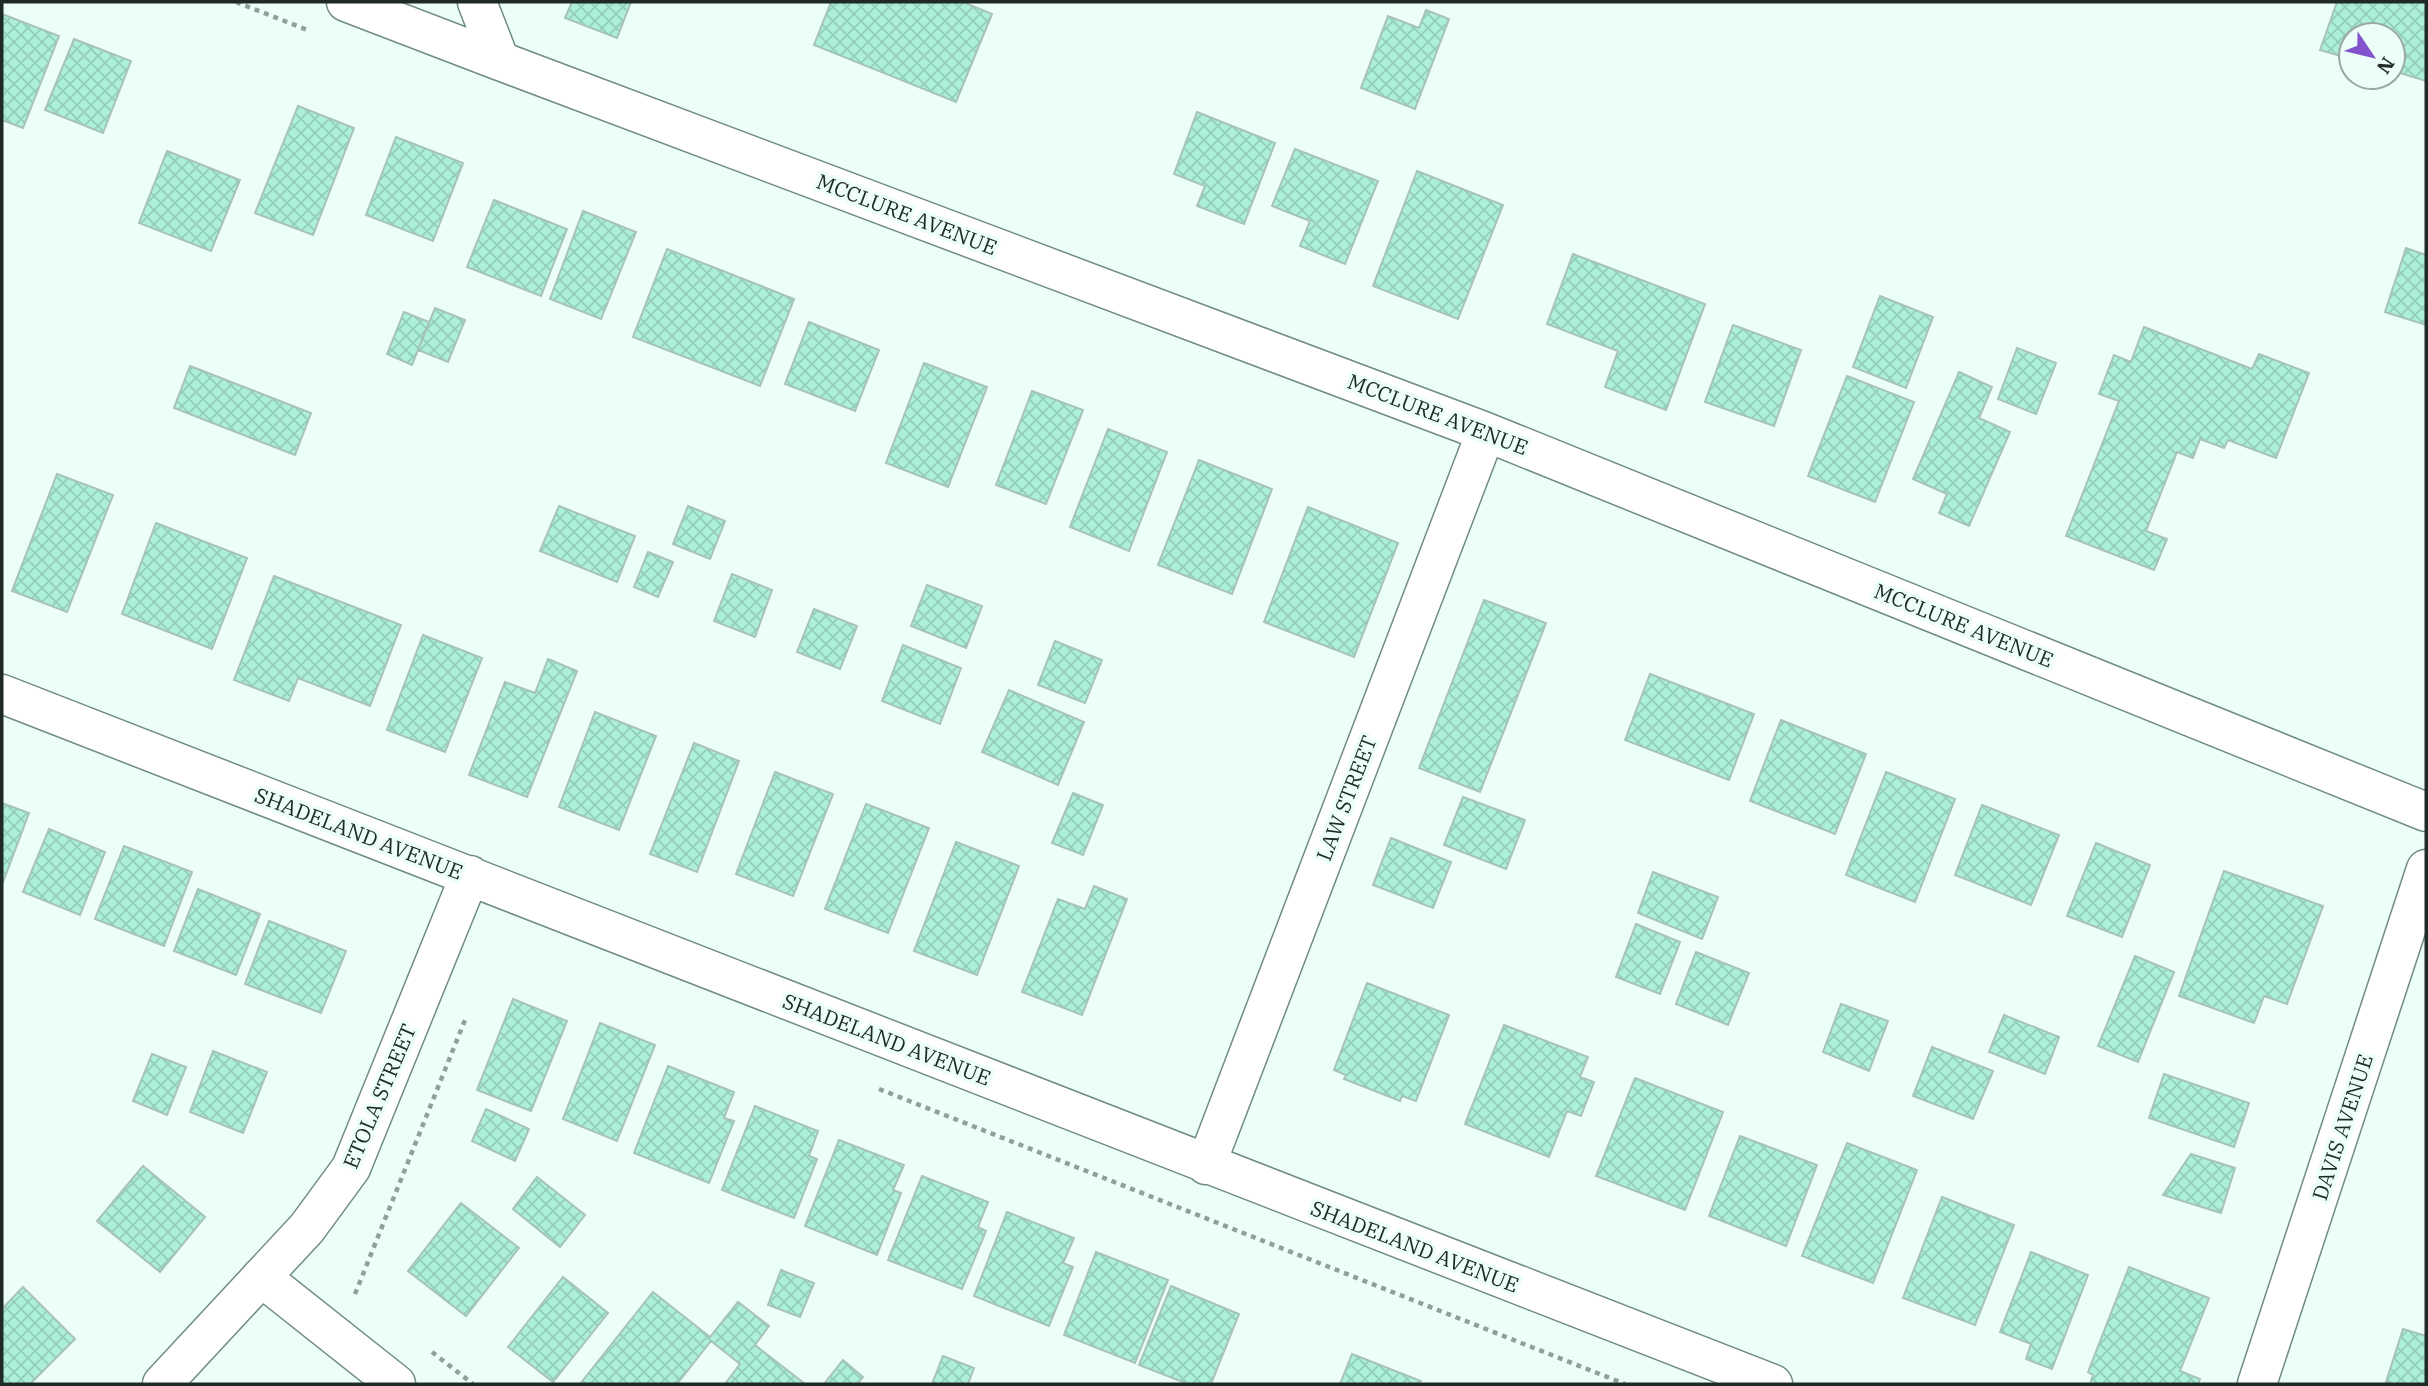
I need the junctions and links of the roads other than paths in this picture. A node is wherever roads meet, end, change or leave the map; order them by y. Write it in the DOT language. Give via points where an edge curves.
graph roads {
  1 [pos="346,2"];
  2 [pos="477,2"];
  3 [pos="500,61"];
  4 [pos="1486,432"];
  5 [pos="2,694"];
  6 [pos="2426,812"];
  7 [pos="2426,869"];
  8 [pos="470,875"];
  9 [pos="1206,1165"];
  10 [pos="261,1277"];
  11 [pos="162,1384"];
  12 [pos="396,1384"];
  13 [pos="1773,1384"];
  14 [pos="2257,1384"];
  1 -- 3 [label="street, MCCLURE AVENUE"];
  2 -- 3 [label="street"];
  3 -- 4 [label="street, MCCLURE AVENUE"];
  4 -- 6 [label="street, MCCLURE AVENUE"];
  4 -- 9 [label="street, LAW STREET"];
  5 -- 8 [label="street, SHADELAND AVENUE"];
  7 -- 14 [label="street, DAVIS AVENUE"];
  8 -- 9 [label="street, SHADELAND AVENUE"];
  8 -- 10 [label="street, ETOLA STREET" via="351,1168 307,1228"];
  9 -- 13 [label="street, SHADELAND AVENUE"];
  10 -- 11 [label="street, ETOLA STREET"];
  10 -- 12 [label="street"];
}
